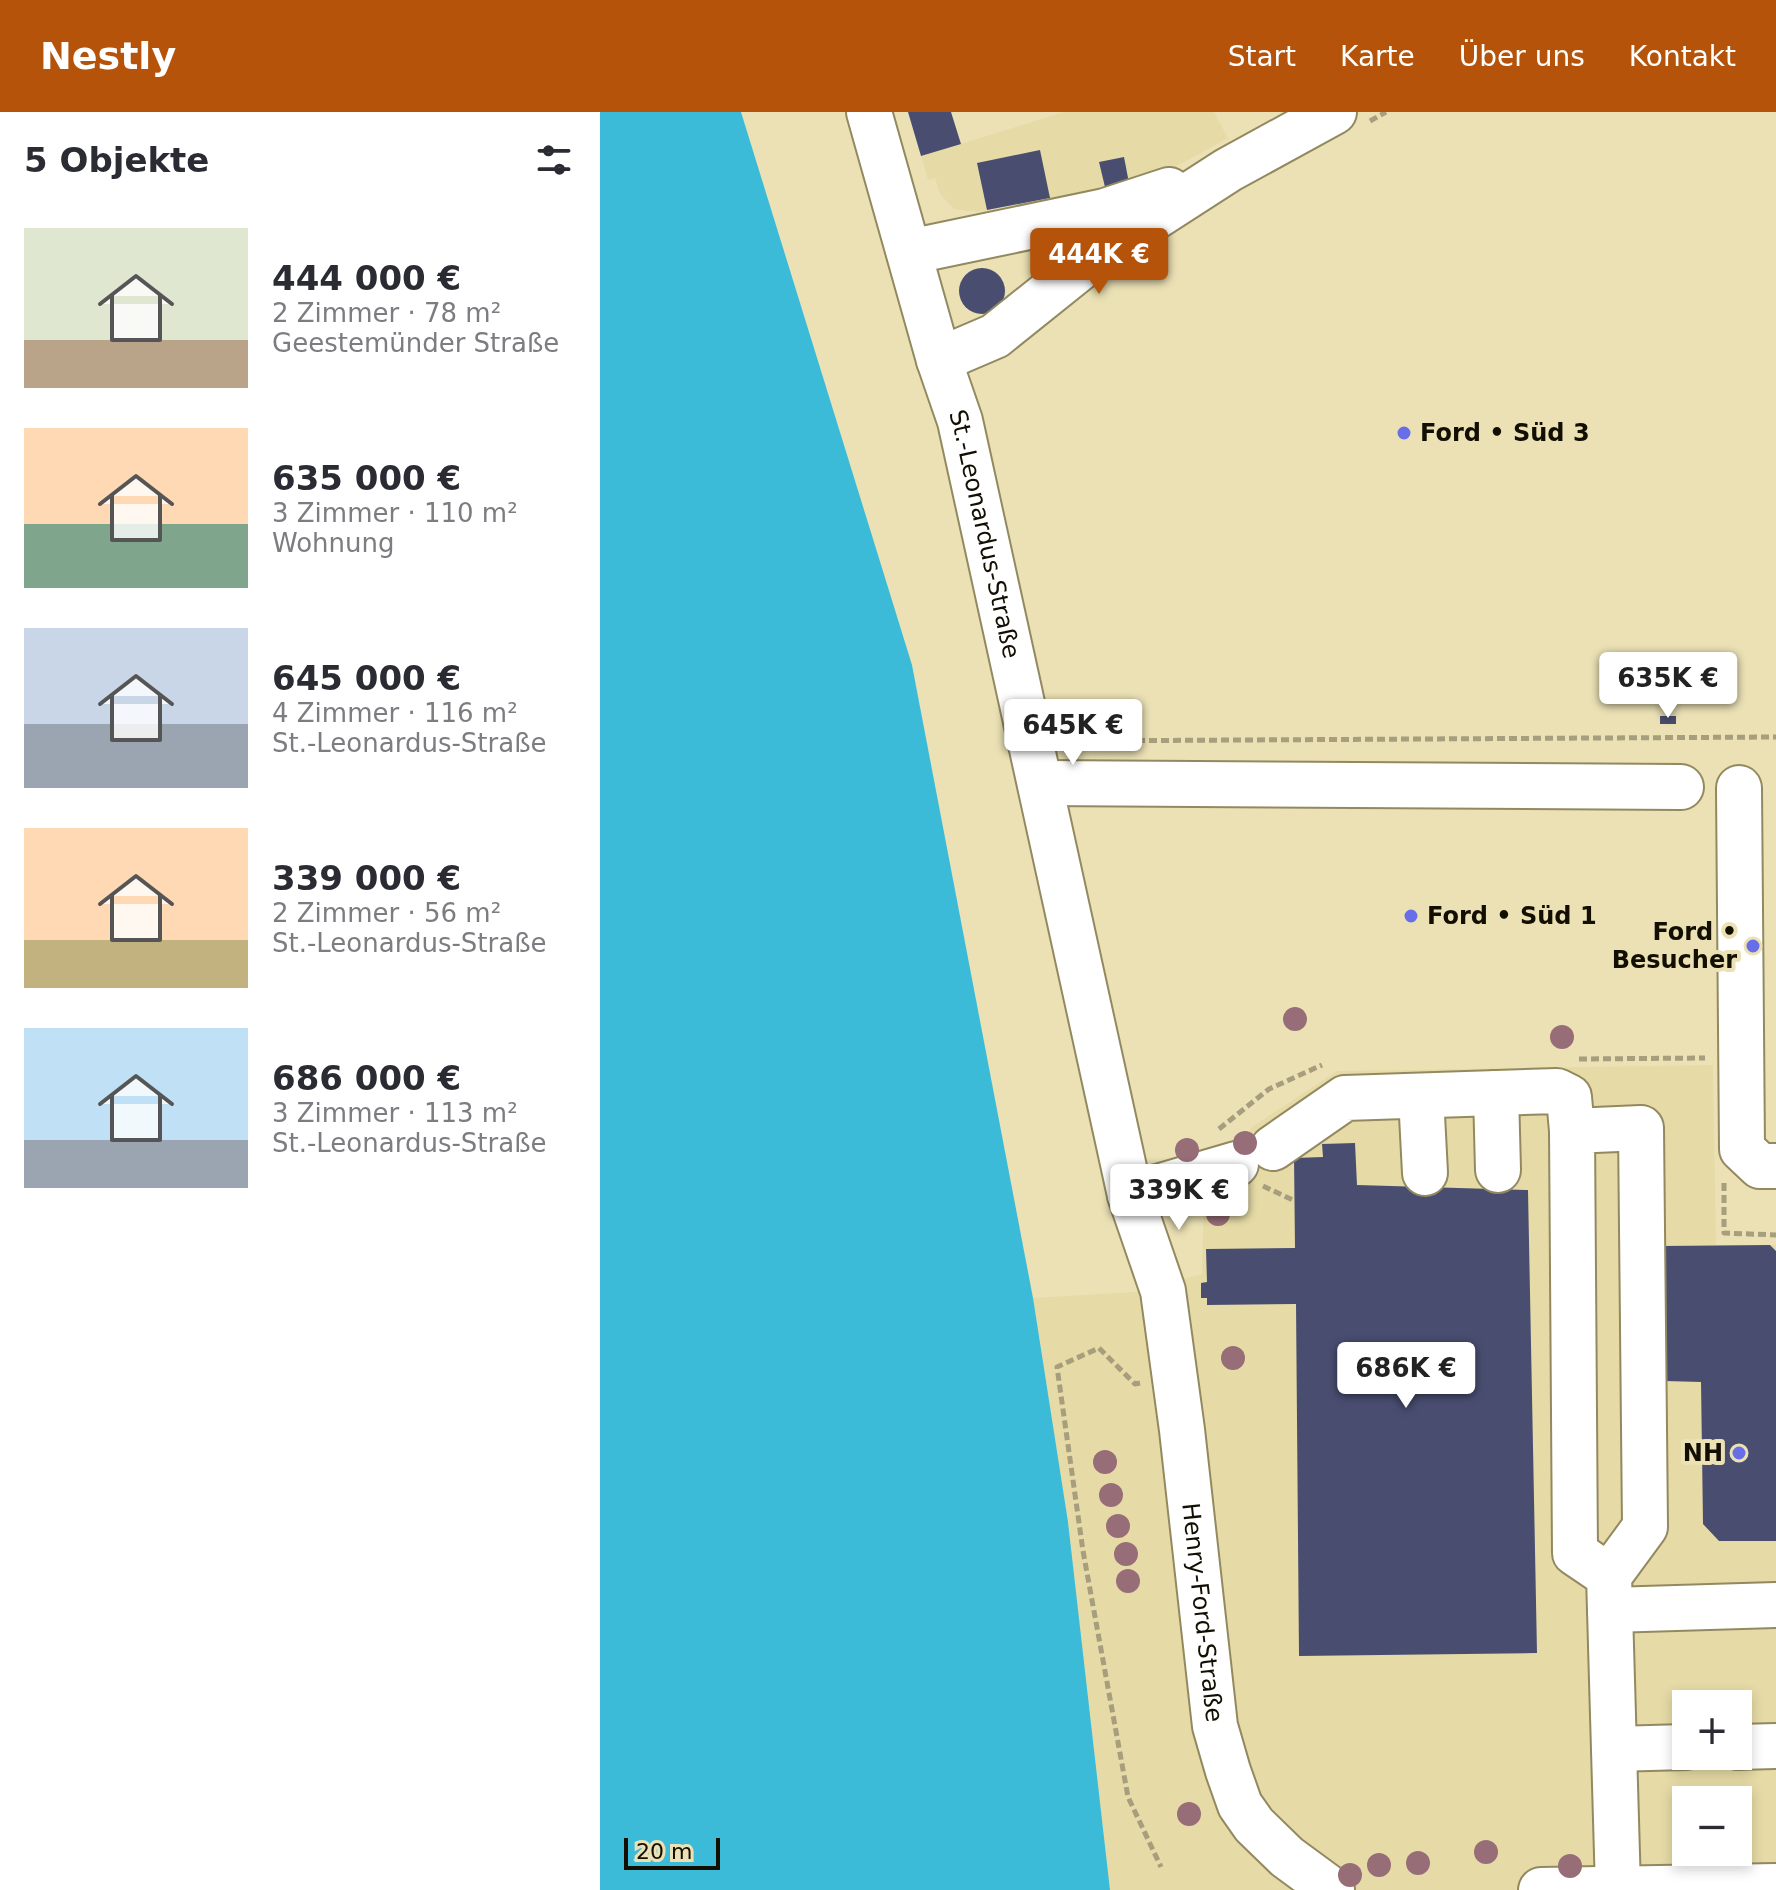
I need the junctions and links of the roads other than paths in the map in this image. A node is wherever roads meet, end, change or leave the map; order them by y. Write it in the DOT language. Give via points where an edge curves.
graph roads {
  1 [pos="869,112"];
  2 [pos="1334,112"];
  3 [pos="1228,170"];
  4 [pos="909,252"];
  5 [pos="939,360"];
  6 [pos="1042,783"];
  7 [pos="1681,787"];
  8 [pos="1739,788"];
  9 [pos="1496,1093"];
  10 [pos="1421,1096"];
  11 [pos="1572,1131"];
  12 [pos="1776,1166"];
  13 [pos="1498,1170"];
  14 [pos="1425,1173"];
  15 [pos="1130,1195"];
  16 [pos="1148,1292"];
  17 [pos="1182,1430"];
  18 [pos="1609,1593"];
  19 [pos="1776,1605"];
  20 [pos="1776,1746"];
  21 [pos="1672,1747"];
  22 [pos="1752,1747"];
  23 [pos="1614,1749"];
  24 [pos="1776,1886"];
  25 [pos="1618,1889"];
  26 [pos="1332,1890"];
  27 [pos="1541,1890"];
  1 -- 4 [label="street, St.-Leonardus-Straße"];
  2 -- 3 [label="street"];
  3 -- 4 [label="street" via="1105,211"];
  3 -- 5 [label="street" via="1081,267 995,336"];
  4 -- 5 [label="street, St.-Leonardus-Straße"];
  5 -- 6 [label="street, St.-Leonardus-Straße" via="960,421"];
  6 -- 7 [label="street"];
  6 -- 15 [label="street, St.-Leonardus-Straße"];
  8 -- 12 [label="street" via="1742,1149 1760,1166"];
  9 -- 10 [label="street"];
  9 -- 11 [label="street" via="1557,1091 1569,1097"];
  9 -- 13 [label="street"];
  10 -- 14 [label="street"];
  10 -- 15 [label="street" via="1345,1098 1254,1156"];
  11 -- 18 [label="street" via="1575,1553"];
  11 -- 18 [label="street" via="1641,1128 1645,1527"];
  15 -- 16 [label="street, St.-Leonardus-Straße"];
  16 -- 17 [label="street, Henry-Ford-Straße"];
  16 -- 17 [label="street" via="1164,1378"];
  17 -- 26 [label="street, Henry-Ford-Straße" via="1215,1726 1228,1771 1254,1825"];
  18 -- 19 [label="street"];
  18 -- 23 [label="street"];
  20 -- 22 [label="street"];
  21 -- 23 [label="street"];
  23 -- 25 [label="street"];
  24 -- 25 [label="street"];
  25 -- 27 [label="street"];
}
